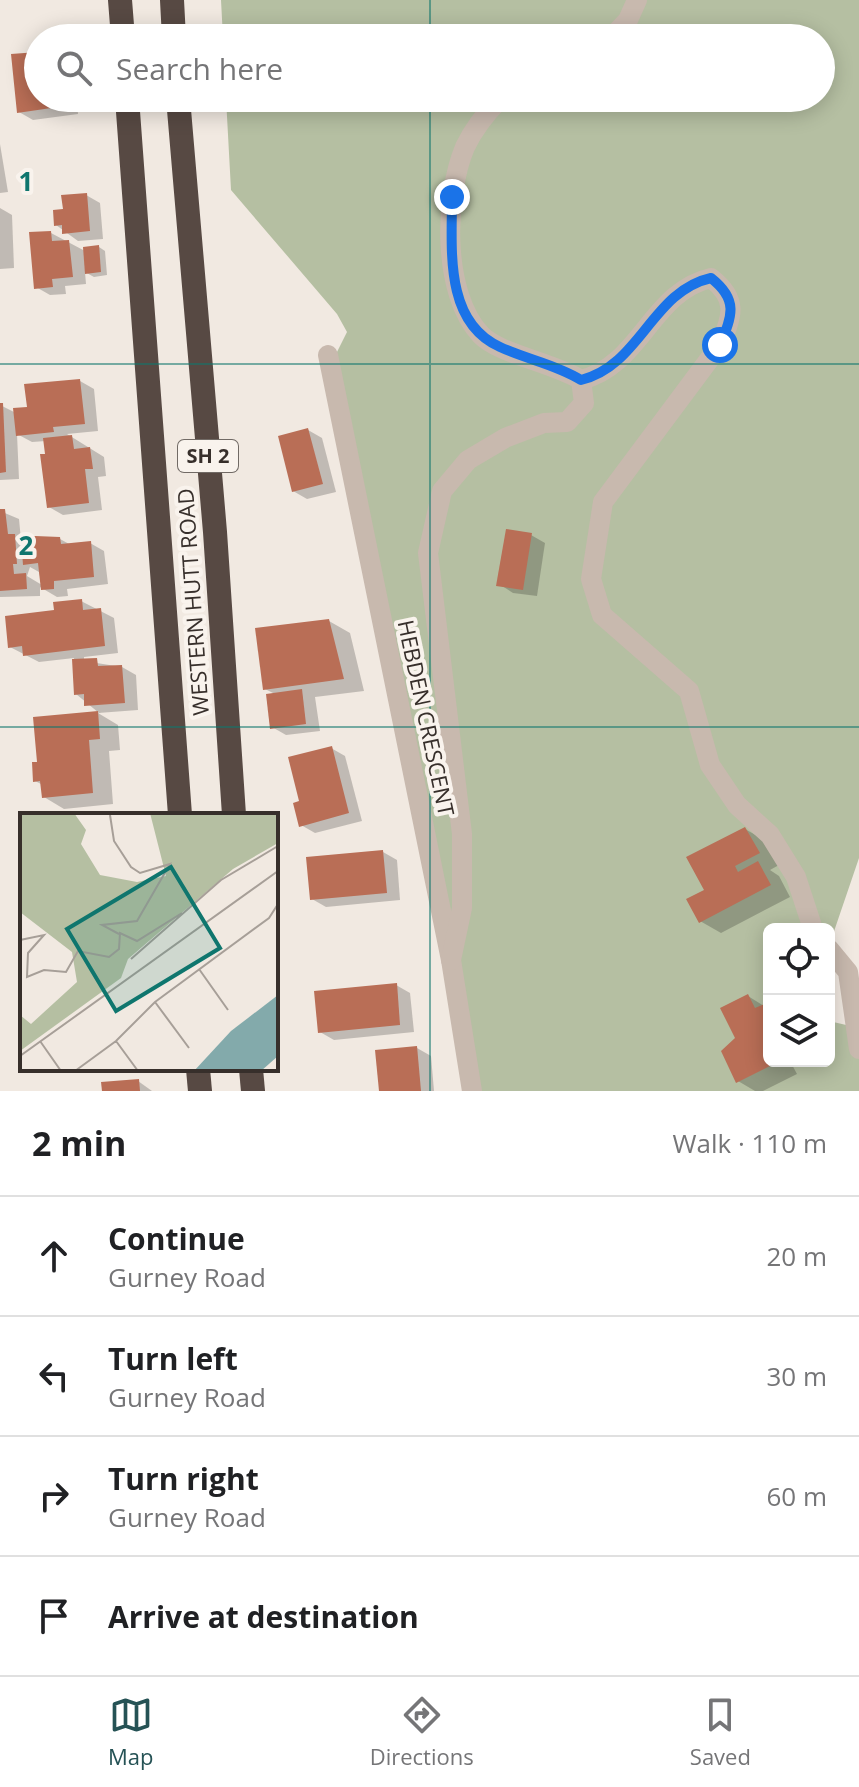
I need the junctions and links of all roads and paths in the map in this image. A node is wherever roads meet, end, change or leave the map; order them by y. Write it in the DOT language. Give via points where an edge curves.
graph roads {
  1 [pos="120,0"];
  2 [pos="172,0"];
  3 [pos="637,0"];
  4 [pos="122,24"];
  5 [pos="173,24"];
  6 [pos="624,24"];
  7 [pos="128,112"];
  8 [pos="179,112"];
  9 [pos="487,112"];
  10 [pos="328,355"];
  11 [pos="581,380"];
  12 [pos="180,813"];
  13 [pos="234,813"];
  14 [pos="811,923"];
  15 [pos="835,956"];
  16 [pos="451,960"];
  17 [pos="859,1049"];
  18 [pos="198,1071"];
  19 [pos="251,1071"];
  20 [pos="200,1091"];
  21 [pos="253,1091"];
  22 [pos="472,1091"];
  1 -- 4 [label="highway"];
  2 -- 5 [label="highway"];
  3 -- 6 [label="street"];
  7 -- 12 [label="highway, WESTERN HUTT ROAD / SH 2"];
  8 -- 13 [label="highway, WESTERN HUTT ROAD / SH 2"];
  9 -- 11 [label="street" via="465,149 452,197 456,294 483,337"];
  10 -- 16 [label="street, HEBDEN CRESCENT"];
  11 -- 14 [label="street" via="599,376 625,357 654,317 690,283 711,278 726,290 732,315 720,345 603,502 591,579 602,615 689,691 710,765 737,805 770,835 796,877"];
  11 -- 16 [label="street" via="584,403 567,422 544,423 468,460 442,491 428,553 462,834 462,908"];
  15 -- 17 [label="street" via="848,972"];
  16 -- 22 [label="street, HEBDEN CRESCENT"];
  18 -- 20 [label="highway"];
  19 -- 21 [label="highway"];
}
